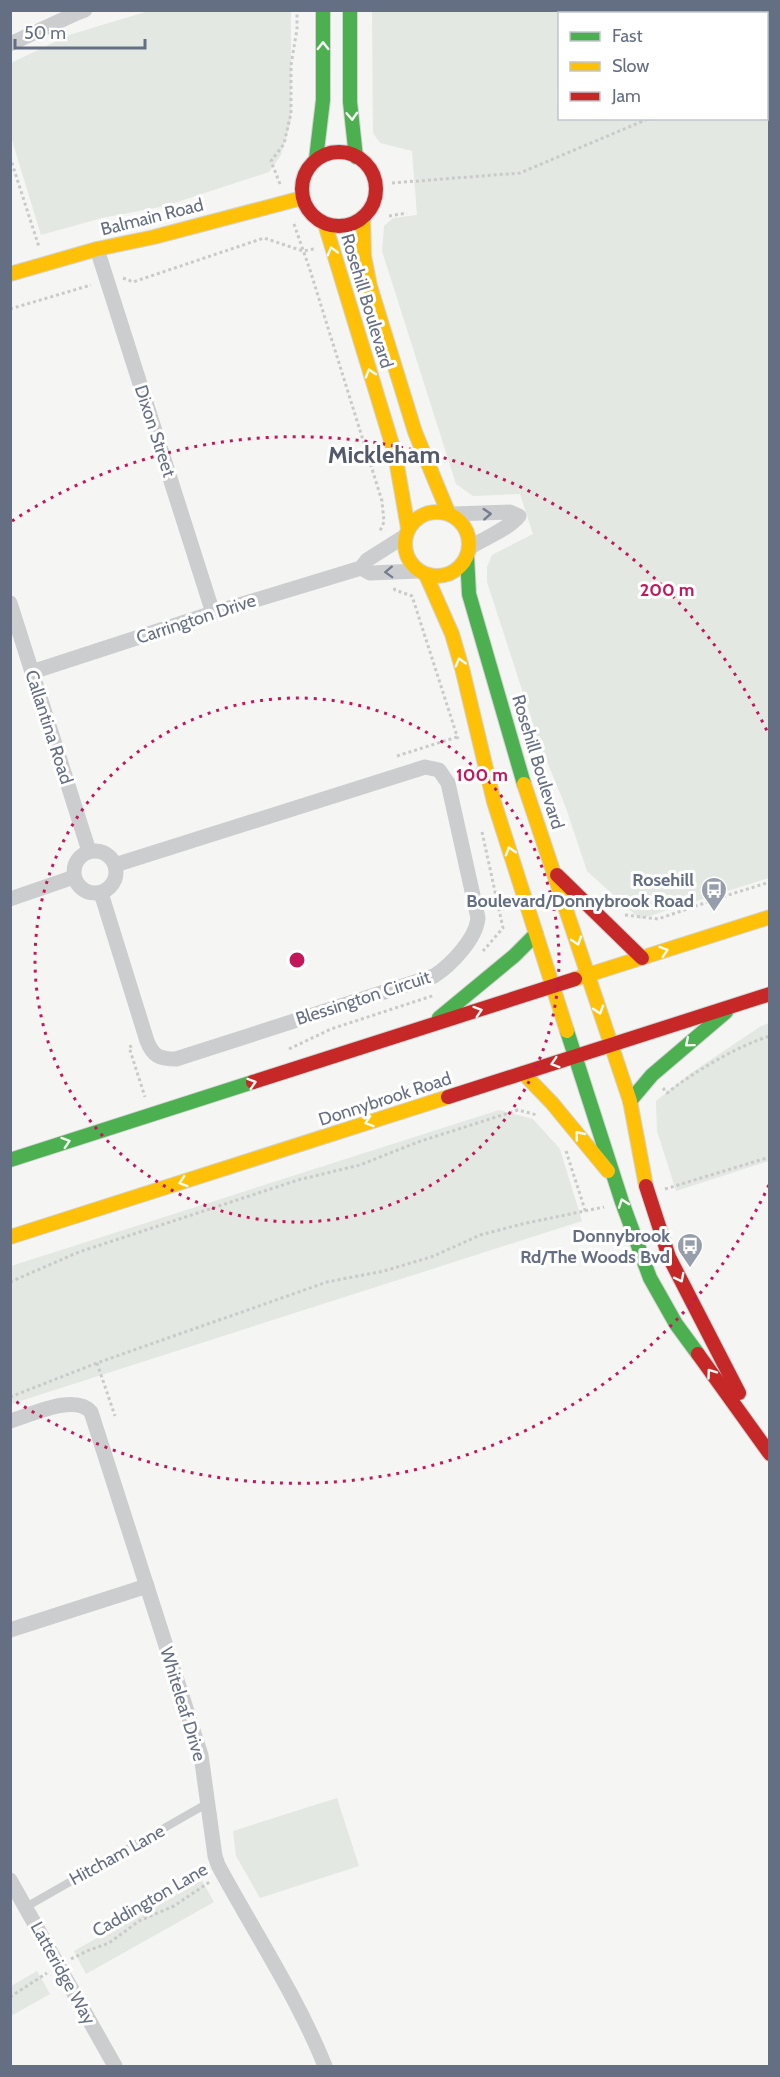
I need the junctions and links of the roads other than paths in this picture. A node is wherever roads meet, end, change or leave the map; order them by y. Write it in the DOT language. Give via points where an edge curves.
graph roads {
  1 [pos="85,10"];
  2 [pos="323,10"];
  3 [pos="350,10"];
  4 [pos="10,44"];
  5 [pos="356,157"];
  6 [pos="316,159"];
  7 [pos="302,198"];
  8 [pos="363,217"];
  9 [pos="324,224"];
  10 [pos="97,249"];
  11 [pos="10,274"];
  12 [pos="451,513"];
  13 [pos="407,532"];
  14 [pos="468,552"];
  15 [pos="361,568"];
  16 [pos="422,573"];
  17 [pos="10,603"];
  18 [pos="213,613"];
  19 [pos="32,672"];
  20 [pos="89,851"];
  21 [pos="116,865"];
  22 [pos="554,872"];
  23 [pos="74,877"];
  24 [pos="101,893"];
  25 [pos="10,899"];
  26 [pos="770,917"];
  27 [pos="536,934"];
  28 [pos="642,958"];
  29 [pos="588,975"];
  30 [pos="554,986"];
  31 [pos="770,994"];
  32 [pos="733,1005"];
  33 [pos="429,1026"];
  34 [pos="610,1045"];
  35 [pos="576,1057"];
  36 [pos="523,1073"];
  37 [pos="630,1101"];
  38 [pos="10,1160"];
  39 [pos="616,1180"];
  40 [pos="10,1237"];
  41 [pos="10,1421"];
  42 [pos="770,1454"];
  43 [pos="147,1586"];
  44 [pos="10,1630"];
  45 [pos="208,1803"];
  46 [pos="11,1883"];
  47 [pos="26,1907"];
  48 [pos="115,2067"];
  49 [pos="325,2067"];
  1 -- 4 [label="street"];
  6 -- 2 [label="street, one-way" via="323,100"];
  3 -- 5 [label="street, one-way" via="350,87"];
  5 -- 6 [label="street" via="332,154"];
  5 -- 8 [label="street" via="366,164 375,184 376,198"];
  6 -- 7 [label="street" via="302,182"];
  7 -- 9 [label="street" via="311,215"];
  7 -- 10 [label="street, Balmain Road"];
  8 -- 9 [label="street" via="337,226"];
  8 -- 12 [label="street, Rosehill Boulevard" via="370,286 415,432"];
  13 -- 9 [label="street, Rosehill Boulevard, one-way" via="395,454"];
  10 -- 11 [label="street, Balmain Road"];
  10 -- 18 [label="street, Dixon Street"];
  12 -- 13 [label="street" via="419,517"];
  12 -- 14 [label="street" via="464,528"];
  12 -- 14 [label="street, one-way" via="510,512 519,516 513,524 489,535"];
  13 -- 15 [label="street, Carrington Drive"];
  13 -- 16 [label="street" via="406,552"];
  14 -- 16 [label="street" via="451,572"];
  14 -- 22 [label="street, Rosehill Boulevard" via="469,594"];
  16 -- 15 [label="street, Carrington Drive, one-way" via="370,573"];
  15 -- 18 [label="street, Carrington Drive"];
  27 -- 16 [label="street, one-way" via="494,802 459,657 443,613"];
  17 -- 19 [label="street, Callantina Road"];
  18 -- 19 [label="street, Carrington Drive"];
  19 -- 20 [label="street, Callantina Road"];
  20 -- 21 [label="street" via="106,854"];
  20 -- 23 [label="street" via="76,862"];
  21 -- 24 [label="street" via="113,884"];
  21 -- 24 [label="street, Blessington Circuit" via="425,767 432,768 442,774 452,796 478,918 473,936 434,976 176,1059 157,1058 147,1041"];
  22 -- 28 [label="street"];
  22 -- 29 [label="street, Rosehill Boulevard, one-way"];
  23 -- 24 [label="street" via="87,892"];
  23 -- 25 [label="street"];
  28 -- 26 [label="street, one-way"];
  27 -- 30 [label="street"];
  27 -- 33 [label="street"];
  28 -- 29 [label="street"];
  29 -- 30 [label="street"];
  29 -- 34 [label="street, Rosehill Boulevard, one-way"];
  33 -- 30 [label="street, one-way"];
  30 -- 35 [label="street"];
  31 -- 32 [label="street, Donnybrook Road"];
  32 -- 34 [label="street, Donnybrook Road"];
  32 -- 37 [label="street, one-way" via="652,1075"];
  38 -- 33 [label="street, one-way"];
  34 -- 35 [label="street, Donnybrook Road"];
  34 -- 37 [label="street, Rosehill Boulevard"];
  35 -- 36 [label="street, Donnybrook Road, one-way"];
  35 -- 39 [label="street"];
  39 -- 36 [label="street, one-way"];
  36 -- 40 [label="street, Donnybrook Road, one-way"];
  37 -- 42 [label="street, Rosehill Boulevard, one-way" via="642,1172 669,1257"];
  42 -- 39 [label="street, one-way" via="676,1324 650,1278"];
  41 -- 43 [label="street, Whiteleaf Drive" via="64,1404 76,1403 91,1412"];
  43 -- 44 [label="street"];
  43 -- 45 [label="street, Whiteleaf Drive" via="201,1755"];
  45 -- 47 [label="lane, Hitcham Lane"];
  45 -- 49 [label="street, Whiteleaf Drive" via="215,1856 298,2007"];
  46 -- 47 [label="street, Latteridge Way"];
  47 -- 48 [label="street, Latteridge Way"];
}
